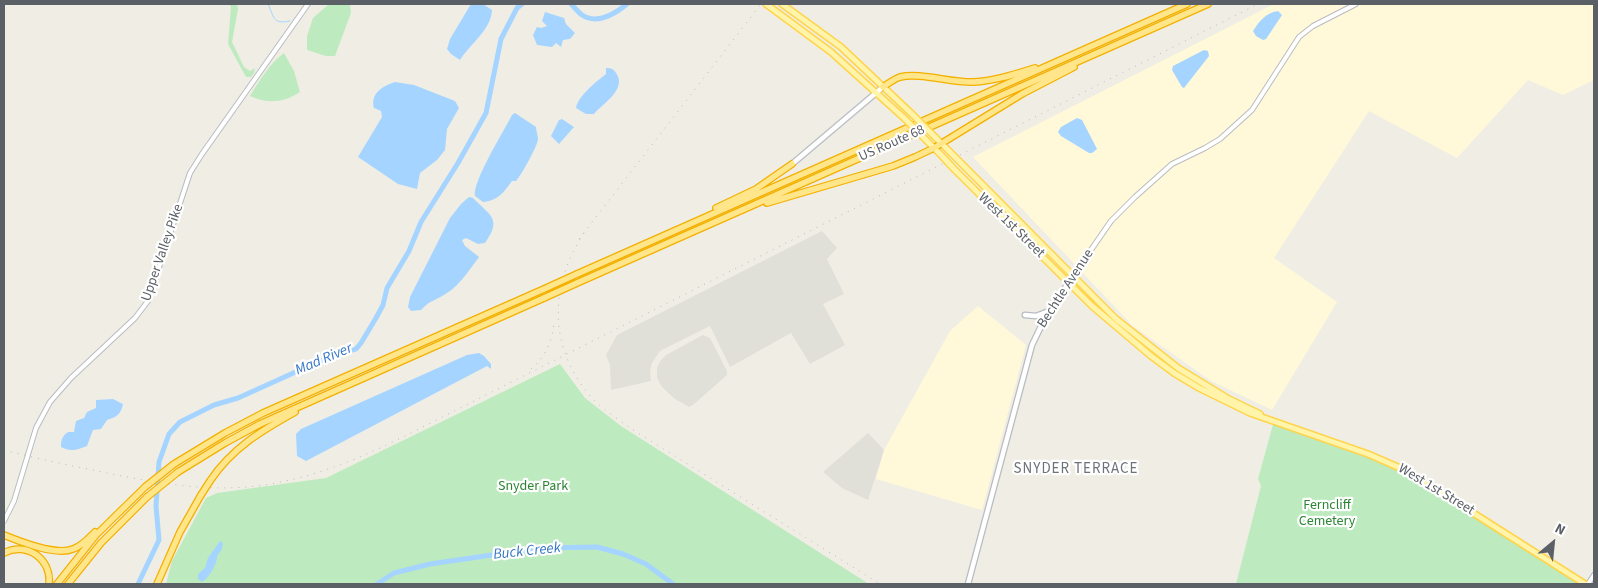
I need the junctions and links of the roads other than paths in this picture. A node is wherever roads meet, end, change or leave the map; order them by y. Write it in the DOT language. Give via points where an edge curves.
graph roads {
  1 [pos="308,4"];
  2 [pos="766,4"];
  3 [pos="783,4"];
  4 [pos="1188,4"];
  5 [pos="1208,4"];
  6 [pos="1356,4"];
  7 [pos="1129,39"];
  8 [pos="1058,61"];
  9 [pos="883,87"];
  10 [pos="876,92"];
  11 [pos="942,144"];
  12 [pos="934,148"];
  13 [pos="792,164"];
  14 [pos="743,209"];
  15 [pos="681,228"];
  16 [pos="1073,276"];
  17 [pos="1068,283"];
  18 [pos="1050,310"];
  19 [pos="1025,315"];
  20 [pos="329,393"];
  21 [pos="1274,421"];
  22 [pos="118,513"];
  23 [pos="4,521"];
  24 [pos="4,535"];
  25 [pos="4,553"];
  26 [pos="1594,575"];
  27 [pos="49,584"];
  28 [pos="57,584"];
  29 [pos="68,584"];
  30 [pos="157,584"];
  31 [pos="968,584"];
  32 [pos="1587,584"];
  1 -- 23 [label="street, Upper Valley Pike" via="190,173 144,307 45,409 14,501"];
  2 -- 10 [label="main road, West 1st Street" via="831,52"];
  3 -- 9 [label="main road, West 1st Street" via="841,47"];
  4 -- 8 [label="highway, US Route 68"];
  5 -- 7 [label="highway, US Route 68"];
  6 -- 16 [label="street, Bechtle Avenue" via="1305,32 1252,110 1220,139 1172,164 1134,196"];
  7 -- 11 [label="highway" via="1038,86"];
  7 -- 14 [label="highway, US Route 68"];
  8 -- 9 [label="highway" via="985,81 954,82 906,76"];
  8 -- 15 [label="highway, US Route 68"];
  9 -- 10 [label="main road"];
  9 -- 11 [label="main road, West 1st Street, bridge"];
  10 -- 12 [label="main road, West 1st Street, bridge"];
  10 -- 13 [label="main road"];
  11 -- 12 [label="highway"];
  11 -- 16 [label="main road, West 1st Street, bridge"];
  12 -- 14 [label="highway" via="893,166"];
  12 -- 17 [label="main road, West 1st Street, bridge"];
  13 -- 15 [label="highway" via="756,189"];
  14 -- 20 [label="highway, US Route 68, bridge"];
  15 -- 22 [label="highway, US Route 68, bridge" via="225,432 174,464"];
  16 -- 17 [label="main road, Bechtle Avenue"];
  16 -- 21 [label="main road, West 1st Street" via="1116,319 1178,368 1227,398"];
  17 -- 18 [label="main road, Bechtle Avenue"];
  17 -- 21 [label="main road, West 1st Street" via="1135,344 1174,373 1243,410"];
  18 -- 19 [label="main road" via="1036,316"];
  18 -- 31 [label="main road, Bechtle Avenue" via="1038,330 1028,358"];
  20 -- 29 [label="highway, bridge" via="242,433 178,472 147,497 101,543"];
  20 -- 30 [label="highway, bridge" via="271,425 229,457 210,481 180,532"];
  21 -- 32 [label="main road, West 1st Street" via="1407,471"];
  22 -- 24 [label="highway" via="82,544 68,550 46,549"];
  22 -- 28 [label="highway"];
  25 -- 27 [label="highway" via="18,549 37,555 48,568"];
  26 -- 32 [label="street"];
}
